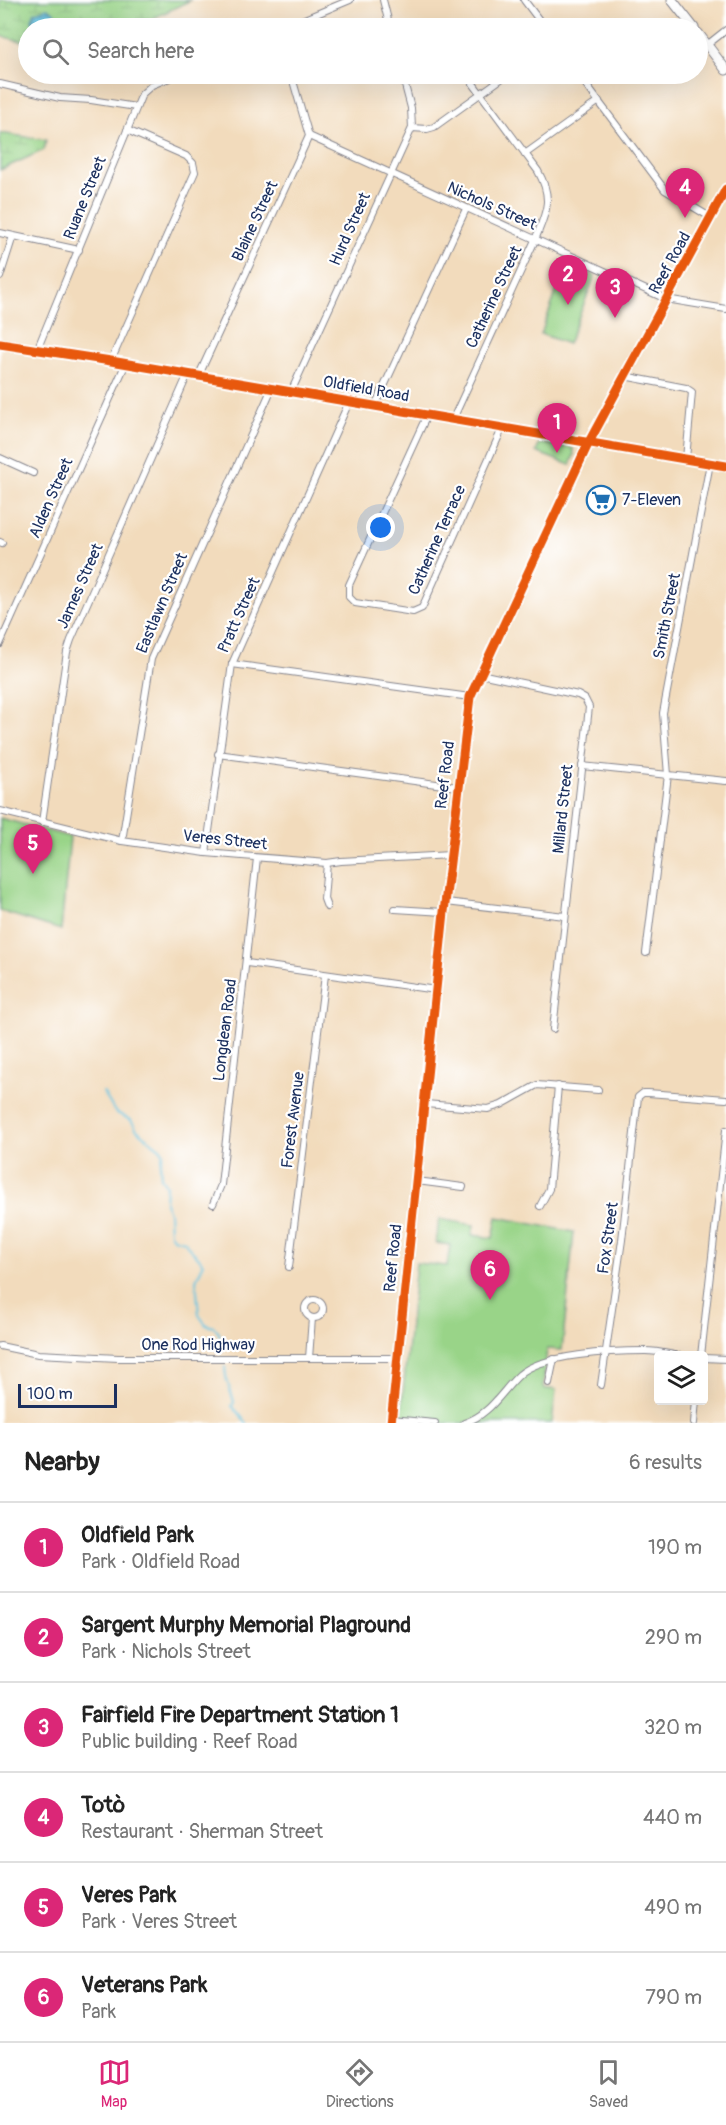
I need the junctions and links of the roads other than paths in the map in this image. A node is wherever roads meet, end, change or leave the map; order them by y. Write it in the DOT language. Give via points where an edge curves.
graph roads {
  1 [pos="350,0"];
  2 [pos="383,0"];
  3 [pos="524,0"];
  4 [pos="672,0"];
  5 [pos="307,18"];
  6 [pos="388,18"];
  7 [pos="538,18"];
  8 [pos="686,18"];
  9 [pos="726,30"];
  10 [pos="708,44"];
  11 [pos="708,46"];
  12 [pos="726,70"];
  13 [pos="0,84"];
  14 [pos="155,84"];
  15 [pos="294,84"];
  16 [pos="405,84"];
  17 [pos="474,84"];
  18 [pos="494,84"];
  19 [pos="586,84"];
  20 [pos="481,94"];
  21 [pos="599,101"];
  22 [pos="136,107"];
  23 [pos="412,128"];
  24 [pos="127,130"];
  25 [pos="309,136"];
  26 [pos="525,154"];
  27 [pos="390,174"];
  28 [pos="726,189"];
  29 [pos="466,209"];
  30 [pos="710,217"];
  31 [pos="0,233"];
  32 [pos="13,236"];
  33 [pos="535,240"];
  34 [pos="79,250"];
  35 [pos="0,276"];
  36 [pos="666,299"];
  37 [pos="726,309"];
  38 [pos="0,344"];
  39 [pos="37,350"];
  40 [pos="111,360"];
  41 [pos="126,363"];
  42 [pos="188,374"];
  43 [pos="199,375"];
  44 [pos="624,376"];
  45 [pos="272,388"];
  46 [pos="291,392"];
  47 [pos="349,402"];
  48 [pos="375,406"];
  49 [pos="427,415"];
  50 [pos="453,419"];
  51 [pos="502,429"];
  52 [pos="589,442"];
  53 [pos="0,458"];
  54 [pos="687,459"];
  55 [pos="710,463"];
  56 [pos="726,466"];
  57 [pos="33,473"];
  58 [pos="0,644"];
  59 [pos="232,664"];
  60 [pos="480,674"];
  61 [pos="470,697"];
  62 [pos="218,754"];
  63 [pos="582,765"];
  64 [pos="668,775"];
  65 [pos="726,781"];
  66 [pos="458,787"];
  67 [pos="0,811"];
  68 [pos="42,822"];
  69 [pos="122,841"];
  70 [pos="206,853"];
  71 [pos="451,855"];
  72 [pos="258,858"];
  73 [pos="327,863"];
  74 [pos="446,902"];
  75 [pos="327,907"];
  76 [pos="395,909"];
  77 [pos="444,912"];
  78 [pos="565,916"];
  79 [pos="646,953"];
  80 [pos="247,963"];
  81 [pos="325,975"];
  82 [pos="436,990"];
  83 [pos="553,1029"];
  84 [pos="558,1086"];
  85 [pos="598,1090"];
  86 [pos="726,1100"];
  87 [pos="424,1104"];
  88 [pos="726,1130"];
  89 [pos="417,1181"];
  90 [pos="463,1187"];
  91 [pos="213,1204"];
  92 [pos="540,1206"];
  93 [pos="289,1268"];
  94 [pos="312,1318"];
  95 [pos="0,1347"];
  96 [pos="703,1351"];
  97 [pos="654,1352"];
  98 [pos="604,1354"];
  99 [pos="309,1358"];
  100 [pos="397,1358"];
  101 [pos="708,1358"];
  102 [pos="554,1359"];
  103 [pos="726,1359"];
  104 [pos="549,1383"];
  105 [pos="601,1385"];
  106 [pos="696,1405"];
  107 [pos="391,1421"];
  108 [pos="435,1423"];
  109 [pos="464,1423"];
  110 [pos="694,1423"];
  1 -- 5 [label="street"];
  2 -- 6 [label="street"];
  3 -- 7 [label="street"];
  4 -- 8 [label="main road"];
  9 -- 10 [label="street"];
  11 -- 12 [label="main road"];
  13 -- 22 [label="street" via="60,98"];
  14 -- 22 [label="street, Ruane Street" via="148,87"];
  15 -- 25 [label="street"];
  16 -- 23 [label="street"];
  17 -- 20 [label="street, Catherine Street"];
  18 -- 20 [label="street"];
  19 -- 21 [label="street"];
  20 -- 23 [label="street" via="434,127"];
  20 -- 26 [label="street, Catherine Street"];
  21 -- 26 [label="street"];
  21 -- 30 [label="street" via="664,190"];
  22 -- 24 [label="street, Ruane Street"];
  23 -- 27 [label="street, Hurd Street"];
  24 -- 34 [label="street, Ruane Street"];
  24 -- 40 [label="street" via="189,158 195,172"];
  25 -- 27 [label="street, Nichols Street"];
  25 -- 43 [label="street, Blaine Street"];
  26 -- 33 [label="street, Catherine Street" via="548,193 548,207"];
  27 -- 29 [label="street, Nichols Street"];
  27 -- 46 [label="street, Hurd Street"];
  28 -- 30 [label="street, Reef Road"];
  29 -- 33 [label="street, Nichols Street"];
  29 -- 48 [label="street"];
  30 -- 36 [label="street, Reef Road"];
  31 -- 32 [label="street"];
  32 -- 34 [label="street"];
  32 -- 35 [label="street"];
  33 -- 36 [label="street, Nichols Street"];
  33 -- 50 [label="street, Catherine Street"];
  34 -- 39 [label="street, Ruane Street"];
  36 -- 37 [label="street, Nichols Street"];
  36 -- 44 [label="street, Reef Road"];
  38 -- 39 [label="street, Oldfield Road"];
  39 -- 40 [label="street, Oldfield Road"];
  40 -- 41 [label="street, Oldfield Road"];
  41 -- 42 [label="street, Oldfield Road"];
  41 -- 58 [label="street, Alden Street"];
  42 -- 43 [label="street, Oldfield Road"];
  42 -- 68 [label="street, James Street" via="69,646"];
  43 -- 45 [label="street, Oldfield Road"];
  44 -- 52 [label="street, Reef Road"];
  44 -- 54 [label="street" via="692,392"];
  45 -- 46 [label="street, Oldfield Road"];
  45 -- 69 [label="street, Eastlawn Street" via="151,659"];
  46 -- 47 [label="street, Oldfield Road"];
  47 -- 48 [label="street, Oldfield Road"];
  47 -- 59 [label="street, Pratt Street"];
  48 -- 49 [label="street, Oldfield Road"];
  49 -- 50 [label="street, Oldfield Road"];
  49 -- 51 [label="street, Catherine Terrace" via="349,585 349,597 355,603 413,612 422,608"];
  50 -- 51 [label="street, Oldfield Road"];
  51 -- 52 [label="street, Oldfield Road"];
  52 -- 54 [label="street, Oldfield Road"];
  52 -- 60 [label="street, Reef Road"];
  53 -- 57 [label="street"];
  54 -- 55 [label="street, Oldfield Road"];
  55 -- 56 [label="street, Oldfield Road"];
  55 -- 64 [label="street, Smith Street" via="663,713"];
  59 -- 61 [label="street"];
  59 -- 62 [label="street, Pratt Street"];
  60 -- 61 [label="street, Reef Road"];
  60 -- 63 [label="street, Millard Street" via="585,699 588,711"];
  61 -- 66 [label="street, Reef Road"];
  62 -- 66 [label="street"];
  62 -- 70 [label="street, Pratt Street"];
  63 -- 64 [label="street"];
  63 -- 78 [label="street, Millard Street"];
  64 -- 65 [label="street"];
  64 -- 79 [label="street, Smith Street"];
  66 -- 71 [label="street, Reef Road"];
  67 -- 68 [label="street, Veres Street"];
  68 -- 69 [label="street, Veres Street"];
  69 -- 70 [label="street, Veres Street"];
  70 -- 72 [label="street, Veres Street"];
  71 -- 73 [label="street, Veres Street"];
  71 -- 74 [label="street, Reef Road"];
  72 -- 73 [label="street, Veres Street"];
  72 -- 80 [label="street, Longdean Road"];
  73 -- 75 [label="street"];
  74 -- 77 [label="street, Reef Road"];
  74 -- 78 [label="street"];
  76 -- 77 [label="street"];
  77 -- 82 [label="street, Reef Road"];
  78 -- 83 [label="street, Millard Street"];
  80 -- 81 [label="street"];
  80 -- 91 [label="street, Longdean Road" via="221,1185"];
  81 -- 82 [label="street"];
  81 -- 93 [label="street, Forest Avenue"];
  82 -- 87 [label="street, Reef Road"];
  84 -- 85 [label="street"];
  84 -- 87 [label="street" via="537,1085 488,1109"];
  84 -- 92 [label="street" via="549,1189"];
  86 -- 98 [label="street, Fox Street" via="648,1093 640,1094 637,1100 622,1240"];
  87 -- 89 [label="street, Reef Road"];
  88 -- 96 [label="street"];
  89 -- 90 [label="street"];
  89 -- 100 [label="street, Reef Road"];
  94 -- 99 [label="street"];
  95 -- 99 [label="street, One Rod Highway" via="75,1357"];
  97 -- 98 [label="street"];
  98 -- 102 [label="street"];
  98 -- 105 [label="street, Fox Street"];
  99 -- 100 [label="street, One Rod Highway"];
  100 -- 107 [label="street, Reef Road"];
  101 -- 103 [label="street"];
  102 -- 104 [label="street"];
  102 -- 109 [label="street" via="528,1368 489,1409"];
  106 -- 110 [label="street"];
  107 -- 108 [label="street"];
}
